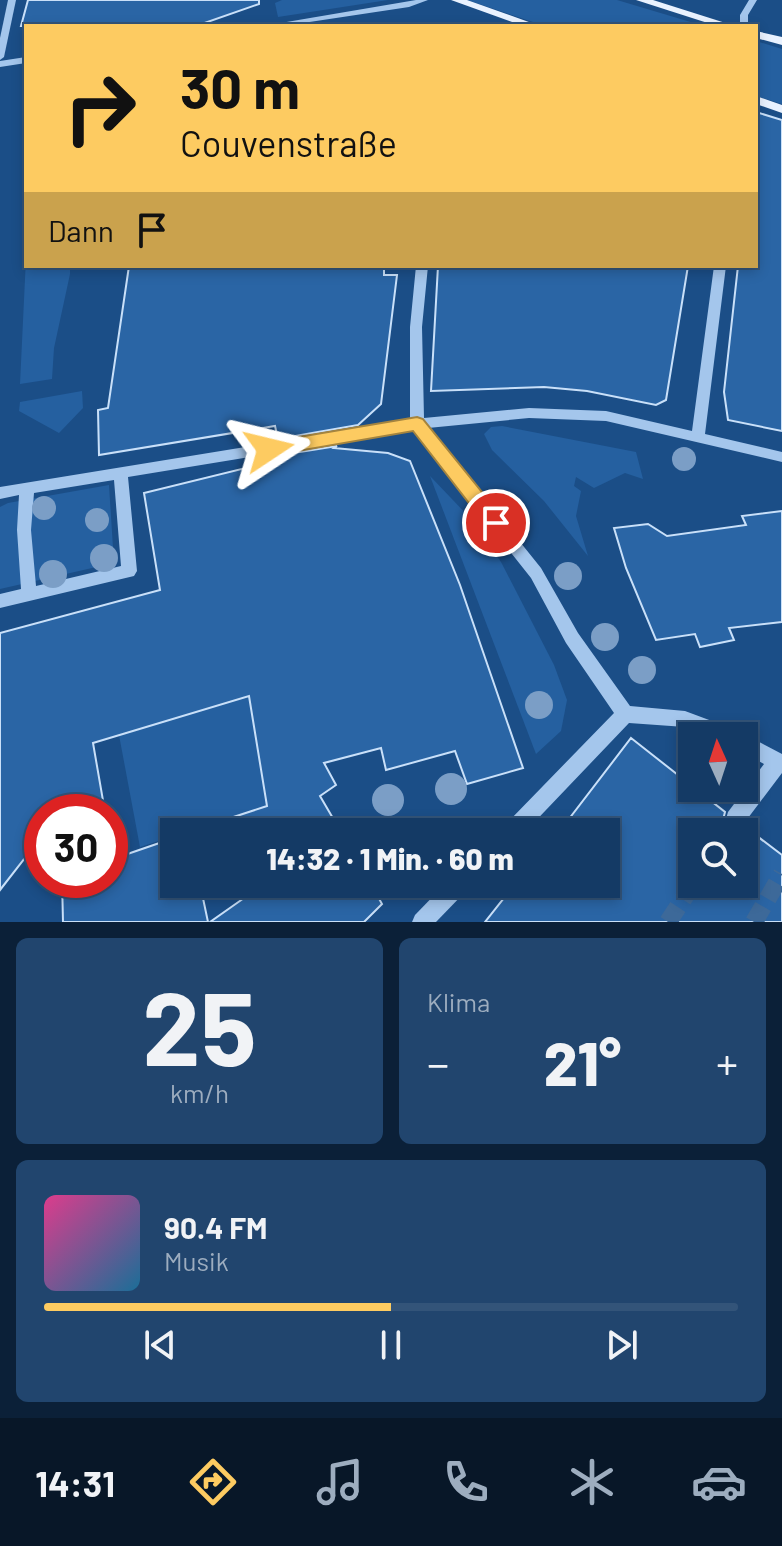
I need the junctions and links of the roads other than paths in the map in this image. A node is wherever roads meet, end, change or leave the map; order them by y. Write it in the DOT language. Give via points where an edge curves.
graph roads {
  1 [pos="12,0"];
  2 [pos="424,0"];
  3 [pos="456,0"];
  4 [pos="641,0"];
  5 [pos="753,0"];
  6 [pos="289,24"];
  7 [pos="528,24"];
  8 [pos="722,24"];
  9 [pos="744,24"];
  10 [pos="758,35"];
  11 [pos="782,41"];
  12 [pos="0,57"];
  13 [pos="24,60"];
  14 [pos="0,64"];
  15 [pos="758,101"];
  16 [pos="782,109"];
  17 [pos="422,268"];
  18 [pos="720,268"];
  19 [pos="417,424"];
  20 [pos="698,437"];
  21 [pos="782,457"];
  22 [pos="121,474"];
  23 [pos="27,489"];
  24 [pos="0,493"];
  25 [pos="29,594"];
  26 [pos="0,601"];
  27 [pos="625,714"];
  28 [pos="693,722"];
  29 [pos="758,751"];
  30 [pos="780,763"];
  31 [pos="525,818"];
  32 [pos="736,818"];
  33 [pos="445,898"];
  34 [pos="422,922"];
  1 -- 12 [label="street"];
  2 -- 6 [label="street"];
  3 -- 7 [label="main road"];
  4 -- 8 [label="main road"];
  5 -- 9 [label="street"];
  10 -- 11 [label="main road"];
  13 -- 14 [label="street"];
  15 -- 16 [label="main road"];
  17 -- 19 [label="street"];
  18 -- 20 [label="street"];
  19 -- 20 [label="street" via="529,413 606,416"];
  19 -- 22 [label="street"];
  19 -- 27 [label="street" via="536,573 572,638"];
  20 -- 21 [label="street"];
  22 -- 23 [label="street"];
  22 -- 25 [label="street" via="129,571"];
  23 -- 24 [label="street"];
  23 -- 25 [label="street"];
  25 -- 26 [label="street"];
  27 -- 28 [label="street"];
  27 -- 31 [label="street"];
  29 -- 30 [label="street"];
  30 -- 32 [label="street"];
  33 -- 34 [label="street"];
}
